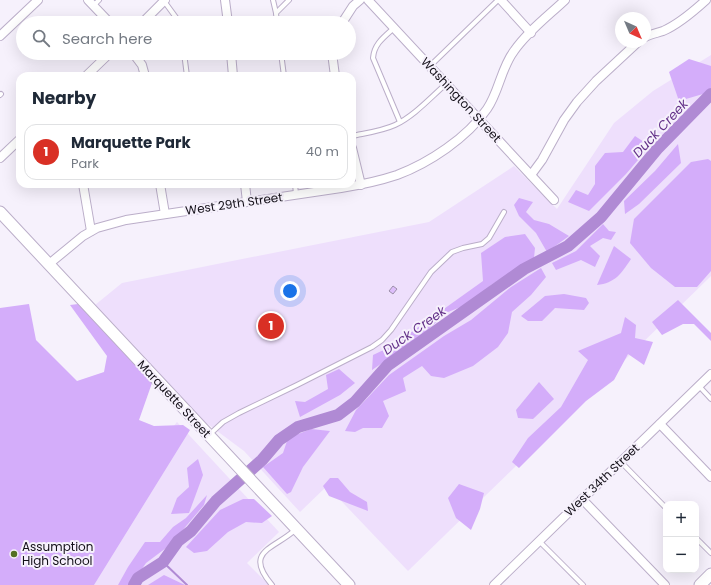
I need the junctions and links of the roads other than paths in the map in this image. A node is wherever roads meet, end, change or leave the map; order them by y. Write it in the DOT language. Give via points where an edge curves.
graph roads {
  1 [pos="38,0"];
  2 [pos="224,0"];
  3 [pos="274,0"];
  4 [pos="289,0"];
  5 [pos="360,0"];
  6 [pos="368,0"];
  7 [pos="498,0"];
  8 [pos="501,0"];
  9 [pos="565,0"];
  10 [pos="706,0"];
  11 [pos="165,1"];
  12 [pos="94,2"];
  13 [pos="276,13"];
  14 [pos="21,16"];
  15 [pos="105,16"];
  16 [pos="149,16"];
  17 [pos="175,16"];
  18 [pos="227,16"];
  19 [pos="276,16"];
  20 [pos="347,16"];
  21 [pos="16,21"];
  22 [pos="394,28"];
  23 [pos="531,33"];
  24 [pos="651,34"];
  25 [pos="0,36"];
  26 [pos="632,48"];
  27 [pos="103,60"];
  28 [pos="138,60"];
  29 [pos="185,60"];
  30 [pos="232,60"];
  31 [pos="282,60"];
  32 [pos="333,60"];
  33 [pos="430,66"];
  34 [pos="90,72"];
  35 [pos="143,72"];
  36 [pos="186,72"];
  37 [pos="233,72"];
  38 [pos="283,72"];
  39 [pos="334,72"];
  40 [pos="446,84"];
  41 [pos="479,119"];
  42 [pos="400,122"];
  43 [pos="356,135"];
  44 [pos="16,143"];
  45 [pos="0,158"];
  46 [pos="356,166"];
  47 [pos="531,175"];
  48 [pos="360,184"];
  49 [pos="356,185"];
  50 [pos="84,188"];
  51 [pos="161,188"];
  52 [pos="245,188"];
  53 [pos="295,188"];
  54 [pos="337,188"];
  55 [pos="296,195"];
  56 [pos="554,200"];
  57 [pos="247,202"];
  58 [pos="0,212"];
  59 [pos="504,212"];
  60 [pos="165,214"];
  61 [pos="91,231"];
  62 [pos="49,264"];
  63 [pos="711,374"];
  64 [pos="699,386"];
  65 [pos="711,399"];
  66 [pos="660,424"];
  67 [pos="212,439"];
  68 [pos="620,462"];
  69 [pos="711,477"];
  70 [pos="582,499"];
  71 [pos="663,505"];
  72 [pos="296,529"];
  73 [pos="539,541"];
  74 [pos="699,541"];
  75 [pos="711,553"];
  76 [pos="500,578"];
  77 [pos="272,585"];
  78 [pos="349,585"];
  79 [pos="494,585"];
  80 [pos="507,585"];
  81 [pos="583,585"];
  82 [pos="665,585"];
  1 -- 14 [label="street"];
  2 -- 18 [label="street"];
  3 -- 13 [label="lane"];
  4 -- 13 [label="lane"];
  5 -- 20 [label="street"];
  6 -- 22 [label="street, Washington Street"];
  7 -- 33 [label="lane"];
  8 -- 23 [label="street"];
  9 -- 23 [label="street, West 29th Street"];
  10 -- 24 [label="street" via="663,31"];
  11 -- 16 [label="street"];
  11 -- 17 [label="lane"];
  12 -- 15 [label="street"];
  13 -- 19 [label="lane"];
  21 -- 25 [label="street"];
  22 -- 33 [label="street, Washington Street"];
  22 -- 42 [label="lane" via="374,49 374,58"];
  23 -- 41 [label="street, West 29th Street" via="512,53 488,109"];
  26 -- 47 [label="street" via="577,102"];
  27 -- 34 [label="street"];
  28 -- 35 [label="street"];
  29 -- 36 [label="lane"];
  30 -- 37 [label="street"];
  31 -- 38 [label="lane"];
  32 -- 39 [label="street"];
  33 -- 40 [label="street, Washington Street"];
  40 -- 41 [label="street, Washington Street"];
  40 -- 42 [label="lane"];
  41 -- 47 [label="street, Washington Street"];
  41 -- 48 [label="street, West 29th Street" via="454,143 426,161 398,174"];
  42 -- 43 [label="lane"];
  44 -- 45 [label="street"];
  46 -- 48 [label="street"];
  47 -- 56 [label="street, Washington Street"];
  48 -- 49 [label="street, West 29th Street"];
  50 -- 61 [label="street"];
  51 -- 60 [label="street"];
  52 -- 57 [label="street"];
  53 -- 55 [label="lane"];
  54 -- 55 [label="street, West 29th Street"];
  55 -- 57 [label="street, West 29th Street"];
  57 -- 60 [label="street, West 29th Street"];
  58 -- 62 [label="main road, Marquette Street"];
  59 -- 67 [label="lane" via="489,238 482,244 452,252 431,272 382,340 223,422"];
  60 -- 61 [label="street, West 29th Street" via="126,220"];
  61 -- 62 [label="street, West 29th Street"];
  62 -- 67 [label="main road, Marquette Street"];
  63 -- 64 [label="street, West 34th Street"];
  64 -- 65 [label="lane"];
  64 -- 66 [label="street, West 34th Street"];
  66 -- 68 [label="street, West 34th Street"];
  66 -- 69 [label="street"];
  67 -- 72 [label="main road, Marquette Street"];
  68 -- 70 [label="street, West 34th Street"];
  68 -- 71 [label="lane"];
  70 -- 73 [label="street, West 34th Street"];
  70 -- 82 [label="street"];
  72 -- 77 [label="lane" via="262,555 261,566 264,575"];
  72 -- 78 [label="main road, Marquette Street"];
  73 -- 76 [label="street, West 34th Street"];
  73 -- 81 [label="lane"];
  74 -- 75 [label="lane"];
  76 -- 79 [label="street, West 34th Street"];
  76 -- 80 [label="street"];
}
